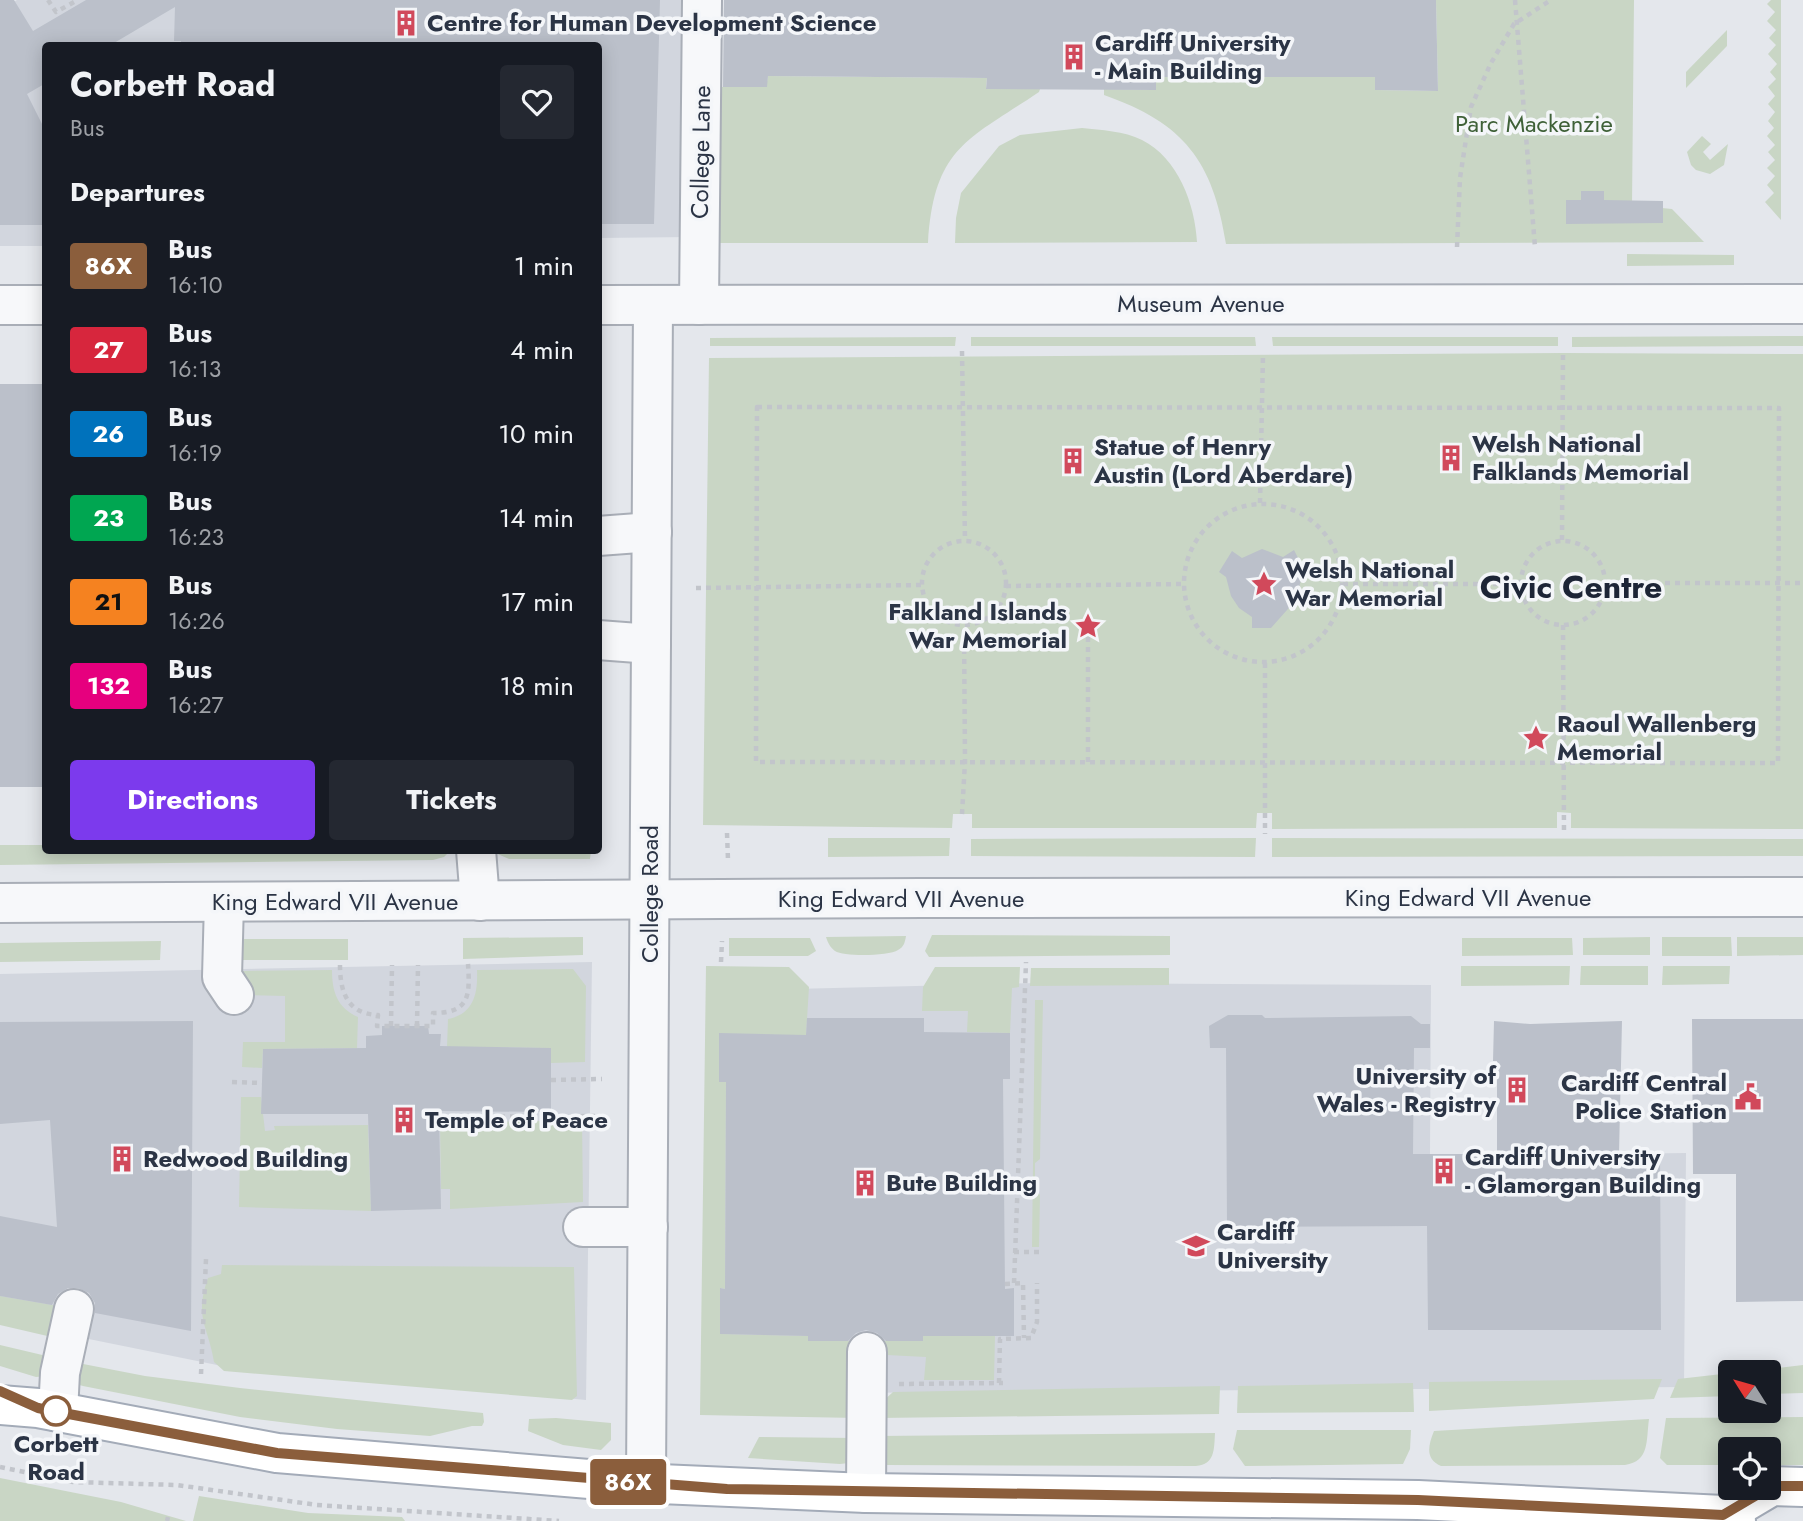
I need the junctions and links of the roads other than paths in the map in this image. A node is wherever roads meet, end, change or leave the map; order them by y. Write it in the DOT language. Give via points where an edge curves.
graph roads {
  1 [pos="702,0"];
  2 [pos="699,304"];
  3 [pos="1803,304"];
  4 [pos="0,305"];
  5 [pos="42,305"];
  6 [pos="602,305"];
  7 [pos="653,305"];
  8 [pos="652,532"];
  9 [pos="602,536"];
  10 [pos="602,640"];
  11 [pos="651,644"];
  12 [pos="476,854"];
  13 [pos="1803,897"];
  14 [pos="480,901"];
  15 [pos="650,901"];
  16 [pos="224,902"];
  17 [pos="0,903"];
  18 [pos="222,989"];
  19 [pos="583,1227"];
  20 [pos="648,1227"];
  21 [pos="74,1309"];
  22 [pos="867,1368"];
  23 [pos="0,1391"];
  24 [pos="0,1405"];
  25 [pos="48,1410"];
  26 [pos="646,1483"];
  27 [pos="1803,1486"];
  28 [pos="866,1493"];
  29 [pos="1417,1511"];
  30 [pos="1730,1518"];
  1 -- 2 [label="street, College Lane"];
  2 -- 3 [label="street, Museum Avenue"];
  2 -- 7 [label="street, Museum Avenue"];
  4 -- 5 [label="street"];
  6 -- 7 [label="street, Museum Avenue"];
  7 -- 8 [label="street, College Road"];
  8 -- 9 [label="street"];
  8 -- 11 [label="street, College Road"];
  10 -- 11 [label="street"];
  11 -- 15 [label="street, College Road"];
  12 -- 14 [label="street"];
  13 -- 15 [label="street, King Edward VII Avenue"];
  14 -- 15 [label="street, King Edward VII Avenue"];
  14 -- 16 [label="street, King Edward VII Avenue"];
  15 -- 20 [label="street, College Road"];
  16 -- 17 [label="street, King Edward VII Avenue"];
  16 -- 18 [label="street"];
  19 -- 20 [label="street"];
  20 -- 26 [label="street, College Road"];
  21 -- 25 [label="street"];
  22 -- 28 [label="street"];
  23 -- 25 [label="main road"];
  24 -- 25 [label="main road"];
  25 -- 26 [label="main road" via="277,1453"];
  26 -- 28 [label="main road"];
  27 -- 30 [label="main road" via="1772,1486"];
  28 -- 29 [label="main road"];
  29 -- 30 [label="main road"];
}
